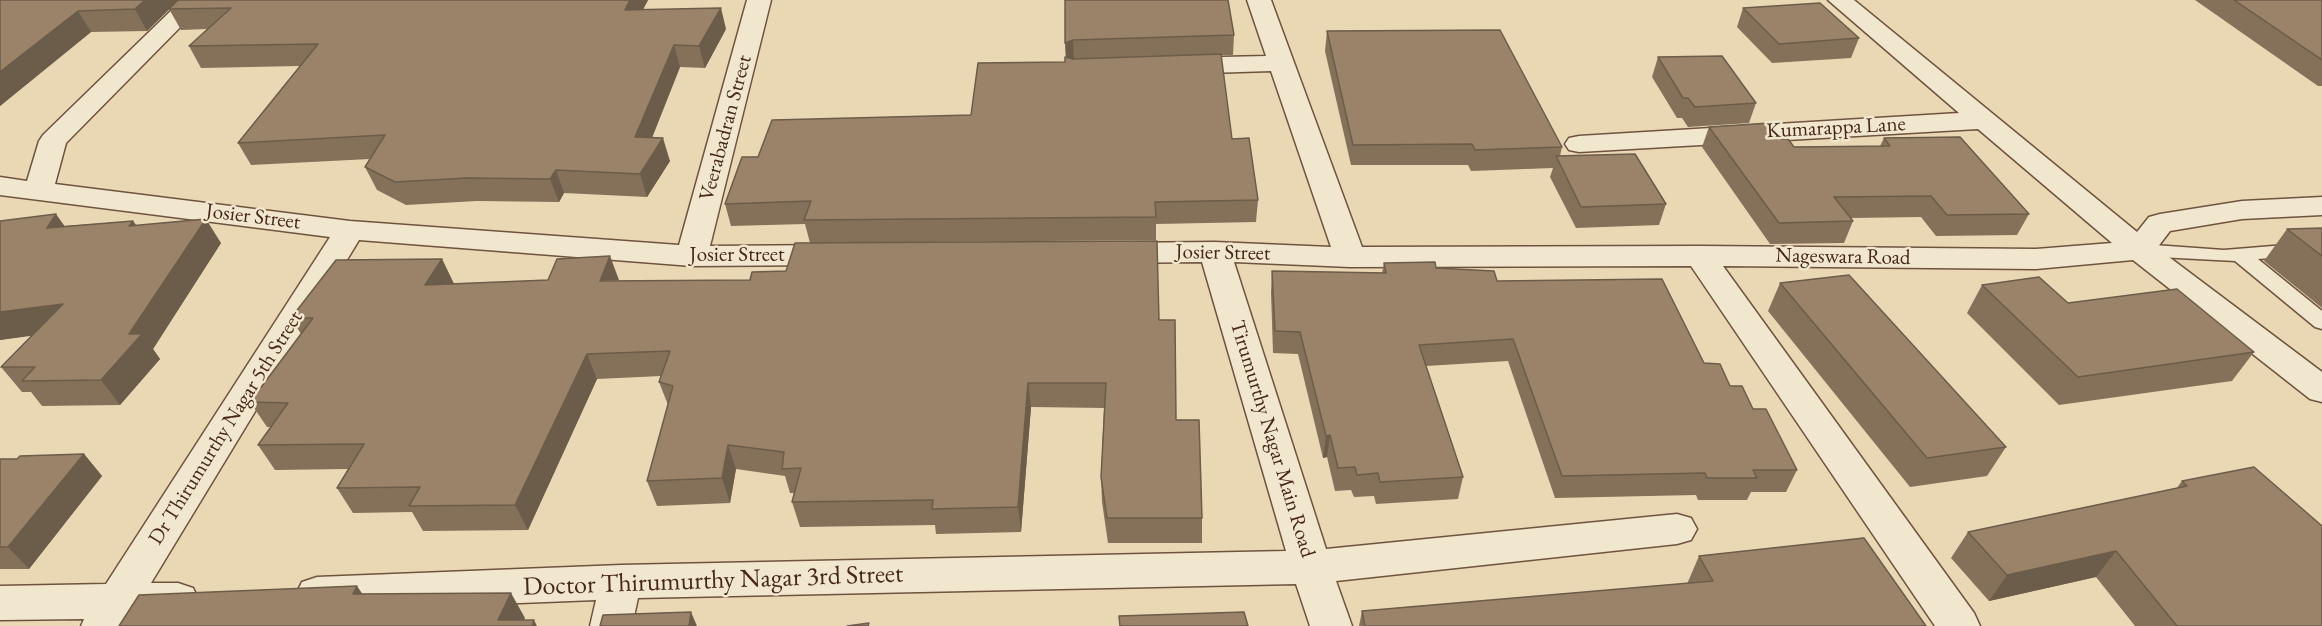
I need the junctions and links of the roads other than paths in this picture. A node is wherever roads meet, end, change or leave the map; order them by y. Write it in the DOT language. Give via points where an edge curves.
graph roads {
  1 [pos="195,0"];
  2 [pos="759,0"];
  3 [pos="1259,0"];
  4 [pos="1840,0"];
  5 [pos="1281,63"];
  6 [pos="1154,67"];
  7 [pos="1984,120"];
  8 [pos="1579,144"];
  9 [pos="0,186"];
  10 [pos="39,190"];
  11 [pos="2322,206"];
  12 [pos="350,230"];
  13 [pos="2322,248"];
  14 [pos="2140,250"];
  15 [pos="1215,252"];
  16 [pos="1084,253"];
  17 [pos="859,255"];
  18 [pos="2240,255"];
  19 [pos="692,256"];
  20 [pos="1700,256"];
  21 [pos="1350,257"];
  22 [pos="2322,322"];
  23 [pos="2322,390"];
  24 [pos="1677,529"];
  25 [pos="1311,567"];
  26 [pos="621,582"];
  27 [pos="280,596"];
  28 [pos="210,599"];
  29 [pos="0,603"];
  30 [pos="109,614"];
  31 [pos="611,626"];
  32 [pos="1331,626"];
  33 [pos="1959,626"];
  1 -- 10 [label="street" via="53,141"];
  2 -- 19 [label="street, Veerabadran Street"];
  3 -- 5 [label="street"];
  4 -- 7 [label="street"];
  5 -- 6 [label="street"];
  5 -- 21 [label="street"];
  7 -- 8 [label="street, Kumarappa Lane"];
  7 -- 14 [label="street"];
  9 -- 10 [label="street, Josier Street"];
  10 -- 12 [label="street, Josier Street"];
  11 -- 14 [label="street" via="2242,210 2160,223"];
  12 -- 19 [label="street, Josier Street"];
  12 -- 30 [label="street, Dr Thirumurthy Nagar 5th Street"];
  13 -- 18 [label="lane"];
  14 -- 18 [label="lane"];
  14 -- 20 [label="street, Nageswara Road" via="2036,259"];
  14 -- 23 [label="street"];
  15 -- 16 [label="street, Josier Street"];
  15 -- 21 [label="street, Josier Street"];
  15 -- 25 [label="street, Tirumurthy Nagar Main Road"];
  17 -- 19 [label="street, Josier Street"];
  18 -- 22 [label="lane"];
  20 -- 21 [label="street, Nageswara Road"];
  20 -- 33 [label="street"];
  24 -- 25 [label="street, Doctor Thirumurthy Nagar 3rd Street"];
  25 -- 26 [label="street, Doctor Thirumurthy Nagar 3rd Street"];
  25 -- 32 [label="street, Tirumurthy Nagar Main Road"];
  26 -- 27 [label="street, Doctor Thirumurthy Nagar 3rd Street"];
  26 -- 31 [label="street"];
  28 -- 30 [label="street"];
  29 -- 30 [label="street"];
}
